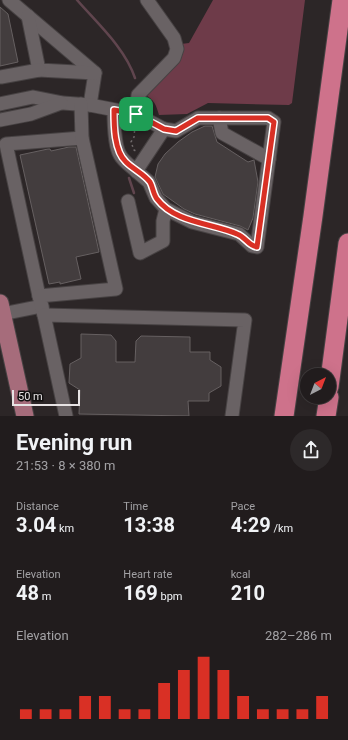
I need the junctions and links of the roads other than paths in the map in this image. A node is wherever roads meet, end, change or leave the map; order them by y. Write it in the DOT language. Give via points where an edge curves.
graph roads {
  1 [pos="9,0"];
  2 [pos="147,0"];
  3 [pos="342,0"];
  4 [pos="28,16"];
  5 [pos="39,70"];
  6 [pos="95,73"];
  7 [pos="0,77"];
  8 [pos="63,103"];
  9 [pos="0,104"];
  10 [pos="86,105"];
  11 [pos="114,110"];
  12 [pos="136,114"];
  13 [pos="219,118"];
  14 [pos="0,120"];
  15 [pos="164,129"];
  16 [pos="82,138"];
  17 [pos="269,159"];
  18 [pos="136,170"];
  19 [pos="128,200"];
  20 [pos="166,209"];
  21 [pos="348,243"];
  22 [pos="348,286"];
  23 [pos="42,306"];
  24 [pos="1,310"];
  25 [pos="332,368"];
  26 [pos="334,368"];
  27 [pos="328,404"];
  28 [pos="25,416"];
  29 [pos="66,416"];
  30 [pos="232,416"];
  31 [pos="284,416"];
  32 [pos="325,416"];
  1 -- 4 [label="street"];
  2 -- 12 [label="street" via="174,38 177,49 174,58 138,95"];
  3 -- 31 [label="highway"];
  4 -- 5 [label="street"];
  4 -- 6 [label="street"];
  5 -- 6 [label="street"];
  5 -- 7 [label="street"];
  6 -- 10 [label="street"];
  8 -- 9 [label="street" via="33,97"];
  8 -- 10 [label="street"];
  8 -- 14 [label="street" via="31,114"];
  10 -- 11 [label="street"];
  10 -- 16 [label="street"];
  11 -- 12 [label="street"];
  11 -- 18 [label="street" via="114,128 119,154"];
  12 -- 15 [label="street"];
  13 -- 15 [label="street" via="198,118 176,131"];
  13 -- 17 [label="street" via="222,132"];
  13 -- 17 [label="street" via="268,118 274,122"];
  15 -- 18 [label="street"];
  16 -- 23 [label="street" via="116,289"];
  16 -- 23 [label="street" via="6,144"];
  17 -- 20 [label="street" via="257,247 252,246 239,234 192,222"];
  18 -- 20 [label="street" via="149,182 156,198"];
  19 -- 20 [label="street" via="140,252 163,241"];
  21 -- 25 [label="highway"];
  22 -- 26 [label="highway"];
  23 -- 24 [label="street"];
  23 -- 29 [label="street"];
  23 -- 30 [label="street" via="245,320"];
  24 -- 28 [label="main road"];
  27 -- 32 [label="highway"];
}
